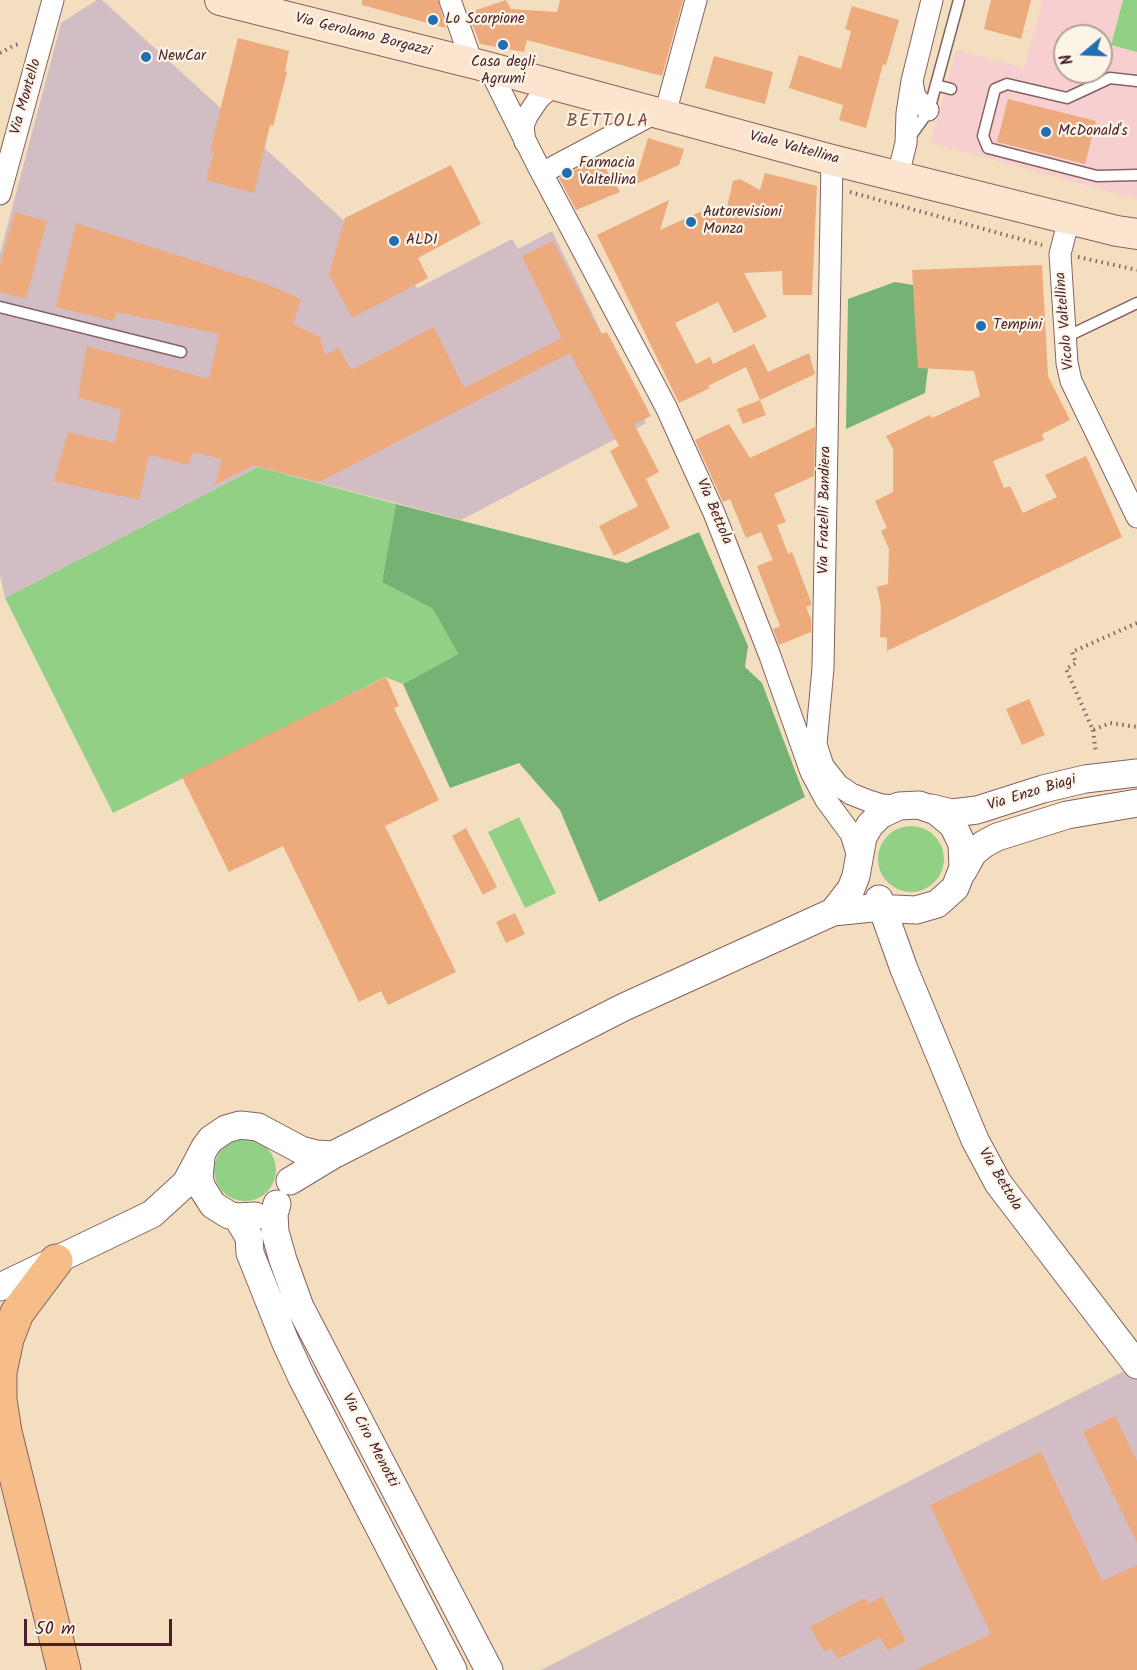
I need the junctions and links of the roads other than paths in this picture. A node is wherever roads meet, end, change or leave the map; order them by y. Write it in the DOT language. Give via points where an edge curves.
graph roads {
  1 [pos="53,0"];
  2 [pos="220,0"];
  3 [pos="450,0"];
  4 [pos="696,0"];
  5 [pos="932,0"];
  6 [pos="959,0"];
  7 [pos="480,66"];
  8 [pos="912,81"];
  9 [pos="1137,81"];
  10 [pos="554,85"];
  11 [pos="936,85"];
  12 [pos="951,89"];
  13 [pos="928,110"];
  14 [pos="661,113"];
  15 [pos="525,142"];
  16 [pos="906,142"];
  17 [pos="832,160"];
  18 [pos="542,173"];
  19 [pos="1137,175"];
  20 [pos="898,176"];
  21 [pos="0,194"];
  22 [pos="1069,219"];
  23 [pos="1130,235"];
  24 [pos="1137,303"];
  25 [pos="0,307"];
  26 [pos="1066,336"];
  27 [pos="181,352"];
  28 [pos="1137,517"];
  29 [pos="1137,773"];
  30 [pos="1137,803"];
  31 [pos="915,807"];
  32 [pos="859,861"];
  33 [pos="963,871"];
  34 [pos="887,905"];
  35 [pos="925,909"];
  36 [pos="833,912"];
  37 [pos="904,969"];
  38 [pos="277,1137"];
  39 [pos="333,1155"];
  40 [pos="201,1157"];
  41 [pos="284,1193"];
  42 [pos="152,1214"];
  43 [pos="229,1214"];
  44 [pos="56,1261"];
  45 [pos="0,1287"];
  46 [pos="1137,1365"];
  47 [pos="64,1670"];
  48 [pos="453,1670"];
  49 [pos="489,1670"];
  1 -- 21 [label="street, Via Montello"];
  2 -- 7 [label="main road, Via Gerolamo Borgazzi"];
  3 -- 7 [label="street, Via Bettola"];
  4 -- 14 [label="street"];
  5 -- 8 [label="street"];
  6 -- 11 [label="lane"];
  7 -- 10 [label="main road, Viale Valtellina"];
  7 -- 15 [label="street, Via Bettola"];
  8 -- 13 [label="street" via="915,97"];
  8 -- 16 [label="street"];
  9 -- 19 [label="lane" via="1110,78 1067,98 1007,84 995,89 983,136 988,148 1097,176"];
  10 -- 14 [label="main road, Viale Valtellina"];
  10 -- 15 [label="street" via="527,116 523,126"];
  11 -- 12 [label="lane"];
  11 -- 13 [label="lane"];
  13 -- 16 [label="lane"];
  14 -- 17 [label="main road, Viale Valtellina"];
  14 -- 18 [label="street"];
  15 -- 18 [label="street, Via Bettola"];
  16 -- 20 [label="street"];
  17 -- 20 [label="main road, Viale Valtellina"];
  17 -- 31 [label="street, Via Fratelli Bandiera" via="823,668 816,744 823,766 851,794 882,805"];
  18 -- 32 [label="street, Via Bettola" via="666,407 714,513 811,772 851,834"];
  20 -- 22 [label="main road, Viale Valtellina"];
  22 -- 23 [label="main road, Viale Valtellina"];
  22 -- 26 [label="street, Vicolo Valtellina" via="1060,254"];
  24 -- 26 [label="lane"];
  25 -- 27 [label="lane"];
  26 -- 28 [label="street, Vicolo Valtellina" via="1071,381"];
  29 -- 31 [label="street, Via Enzo Biagi" via="1085,779 977,810 952,813"];
  30 -- 33 [label="street, Via Enzo Biagi" via="1067,815 997,837 973,853"];
  31 -- 32 [label="street" via="885,812 870,825 861,844"];
  31 -- 33 [label="street" via="946,818 958,832 964,854"];
  32 -- 34 [label="street" via="865,883"];
  32 -- 36 [label="street" via="851,889"];
  33 -- 35 [label="street" via="948,896"];
  34 -- 35 [label="street" via="912,911"];
  34 -- 36 [label="street"];
  34 -- 37 [label="street, Via Bettola"];
  35 -- 37 [label="street, Via Bettola" via="908,925 903,945"];
  36 -- 39 [label="street" via="624,1007"];
  37 -- 46 [label="street, Via Bettola" via="975,1140 998,1183"];
  38 -- 39 [label="street" via="301,1150"];
  38 -- 40 [label="street" via="250,1125 232,1126 211,1139"];
  38 -- 41 [label="street" via="291,1165"];
  39 -- 41 [label="street"];
  40 -- 42 [label="street" via="186,1183"];
  40 -- 43 [label="street" via="202,1188 213,1205"];
  41 -- 43 [label="street" via="266,1213"];
  41 -- 49 [label="street, Via Ciro Menotti" via="274,1214 275,1232 300,1307"];
  42 -- 43 [label="street" via="195,1206"];
  42 -- 44 [label="street"];
  43 -- 48 [label="street, Via Ciro Menotti" via="249,1237 250,1253 302,1378"];
  44 -- 45 [label="street"];
  44 -- 47 [label="highway" via="17,1313 0,1372 0,1400"];
}
